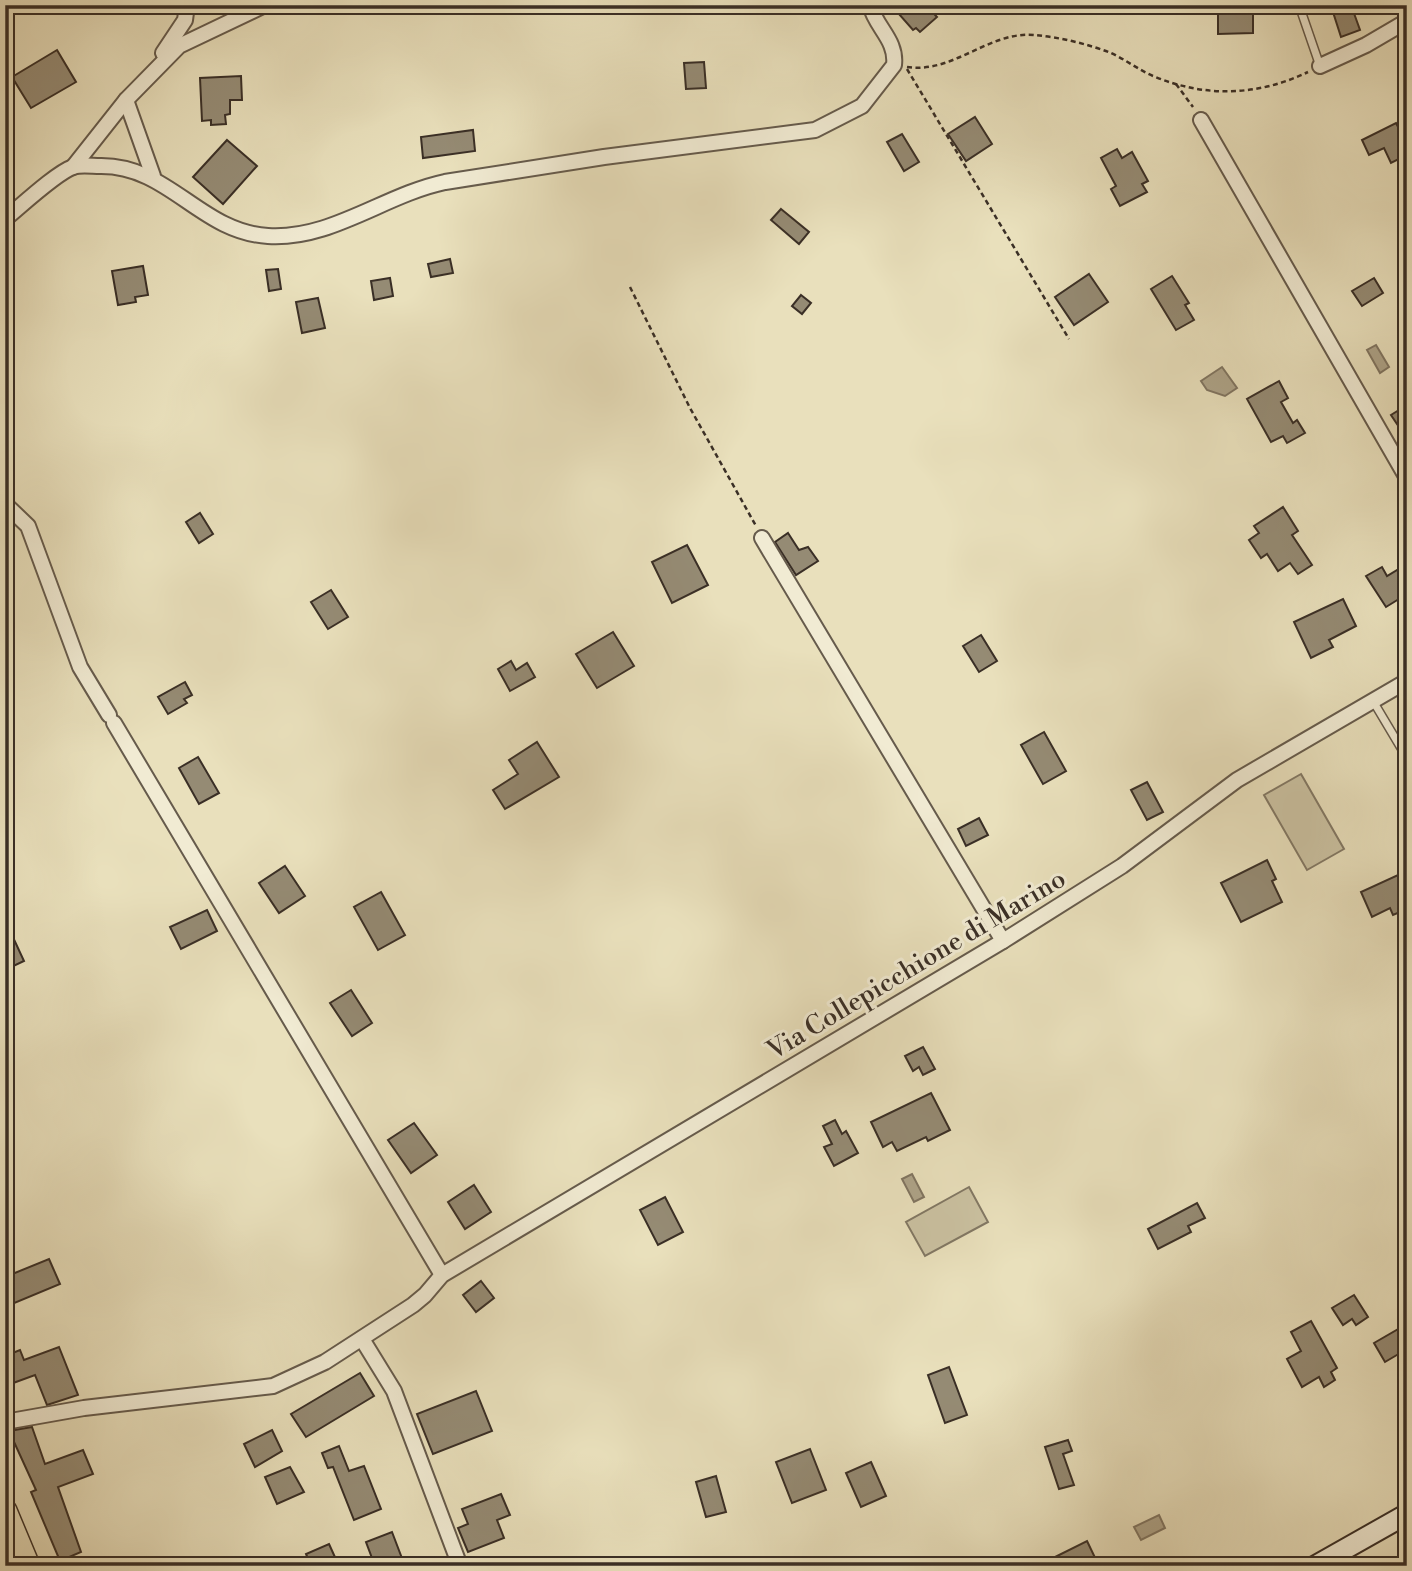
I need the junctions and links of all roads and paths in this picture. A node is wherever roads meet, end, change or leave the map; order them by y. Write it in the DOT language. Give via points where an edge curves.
graph roads {
  1 [pos="187,5"];
  2 [pos="265,5"];
  3 [pos="870,5"];
  4 [pos="1298,5"];
  5 [pos="1407,21"];
  6 [pos="900,66"];
  7 [pos="1320,66"];
  8 [pos="158,68"];
  9 [pos="1176,84"];
  10 [pos="126,100"];
  11 [pos="1201,120"];
  12 [pos="73,167"];
  13 [pos="153,176"];
  14 [pos="5,219"];
  15 [pos="630,287"];
  16 [pos="1069,340"];
  17 [pos="1407,478"];
  18 [pos="5,503"];
  19 [pos="762,538"];
  20 [pos="1407,681"];
  21 [pos="1373,701"];
  22 [pos="1407,758"];
  23 [pos="1003,941"];
  24 [pos="442,1275"];
  25 [pos="362,1339"];
  26 [pos="5,1422"];
  27 [pos="5,1511"];
  28 [pos="1407,1514"];
  29 [pos="28,1566"];
  30 [pos="460,1566"];
  31 [pos="1315,1566"];
  1 -- 8 [label="street" via="185,20"];
  2 -- 8 [label="street" via="179,47"];
  3 -- 6 [label="street"];
  4 -- 7 [label="lane"];
  5 -- 7 [label="street"];
  6 -- 9 [label="path" via="927,67 1009,37 1033,35 1103,50"];
  6 -- 13 [label="street" via="862,106 815,130 445,181 405,192 333,226 295,235 255,235 230,228"];
  6 -- 16 [label="path"];
  7 -- 9 [label="path" via="1281,84 1248,92"];
  8 -- 10 [label="street"];
  9 -- 11 [label="path"];
  10 -- 12 [label="street"];
  10 -- 13 [label="street"];
  11 -- 17 [label="street"];
  12 -- 13 [label="street" via="117,166"];
  12 -- 14 [label="street"];
  15 -- 19 [label="path"];
  18 -- 24 [label="street" via="28,527 80,667"];
  19 -- 23 [label="street"];
  20 -- 21 [label="street, Via Collepicchione di Marino"];
  21 -- 22 [label="lane"];
  21 -- 23 [label="street, Via Collepicchione di Marino" via="1237,780 1122,866"];
  23 -- 24 [label="street, Via Collepicchione di Marino"];
  24 -- 25 [label="street, Via Collepicchione di Marino" via="419,1300"];
  25 -- 26 [label="street, Via Collepicchione di Marino" via="298,1376 260,1389"];
  25 -- 30 [label="street" via="394,1391"];
  27 -- 29 [label="main road"];
  28 -- 31 [label="street"];
}
